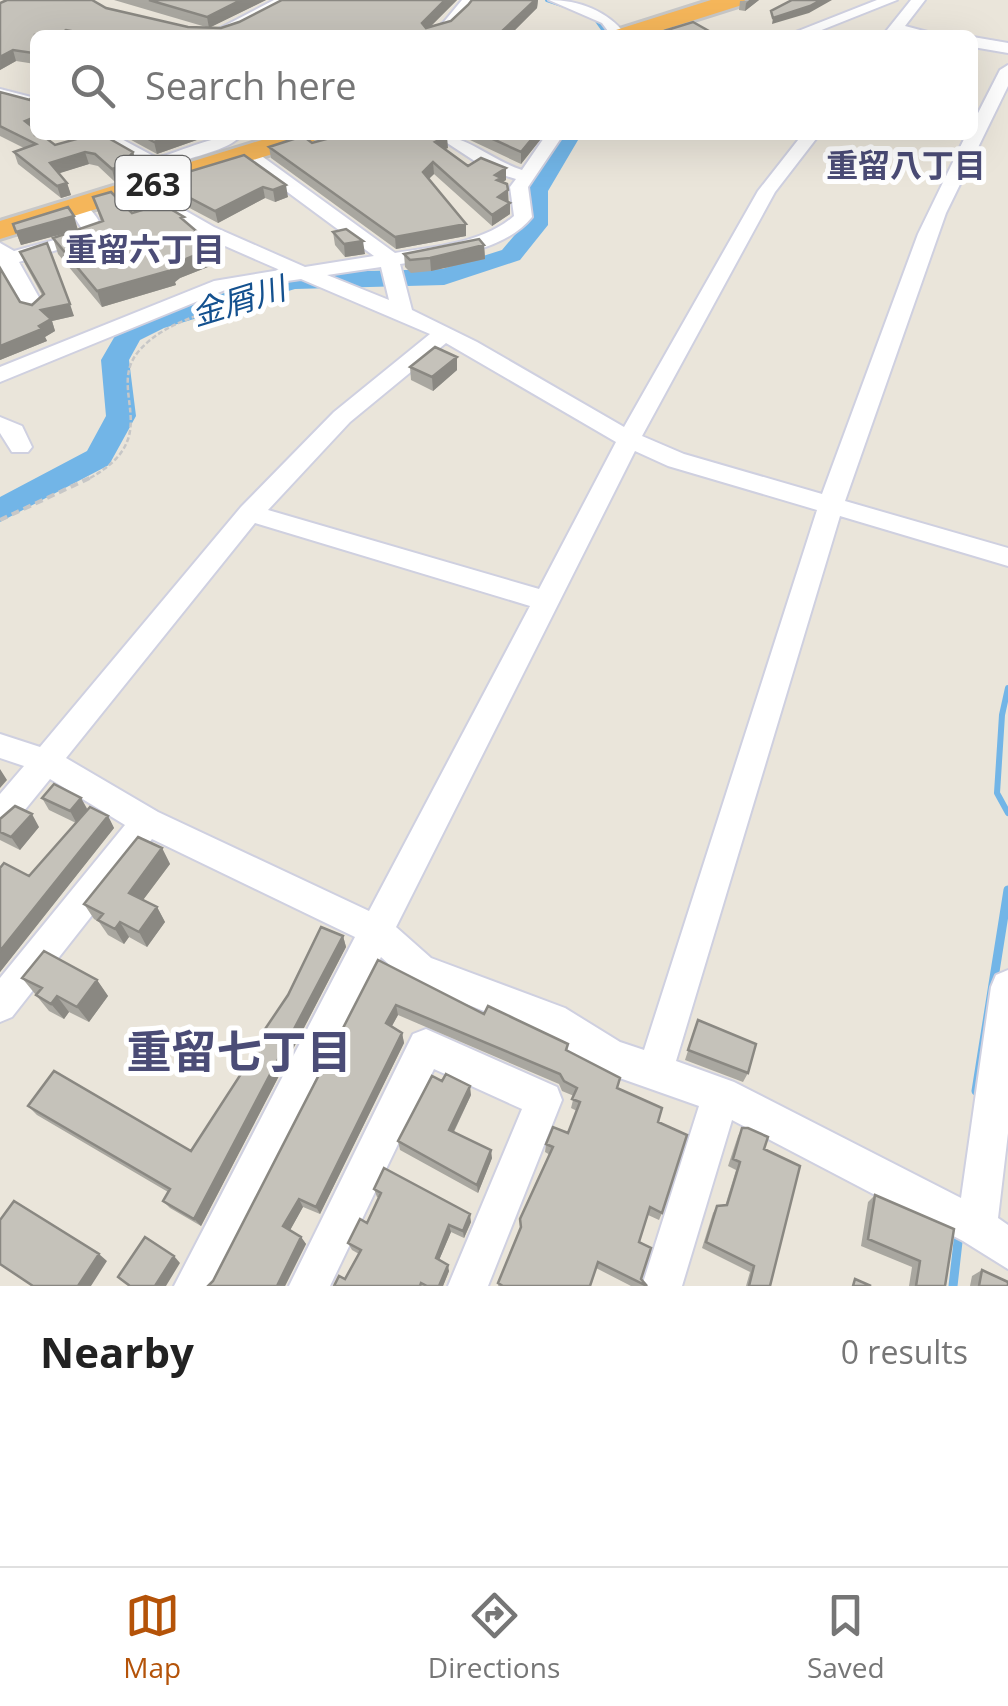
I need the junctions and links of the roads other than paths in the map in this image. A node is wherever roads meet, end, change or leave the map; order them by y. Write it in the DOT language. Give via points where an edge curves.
graph roads {
  1 [pos="285,0"];
  2 [pos="470,0"];
  3 [pos="556,0"];
  4 [pos="734,0"];
  5 [pos="890,0"];
  6 [pos="918,0"];
  7 [pos="224,30"];
  8 [pos="441,30"];
  9 [pos="616,30"];
  10 [pos="637,30"];
  11 [pos="809,30"];
  12 [pos="894,30"];
  13 [pos="978,43"];
  14 [pos="1008,48"];
  15 [pos="1008,70"];
  16 [pos="0,94"];
  17 [pos="30,101"];
  18 [pos="983,128"];
  19 [pos="110,140"];
  20 [pos="269,140"];
  21 [pos="451,140"];
  22 [pos="551,140"];
  23 [pos="807,140"];
  24 [pos="977,140"];
  25 [pos="240,144"];
  26 [pos="155,164"];
  27 [pos="526,176"];
  28 [pos="134,188"];
  29 [pos="77,207"];
  30 [pos="0,230"];
  31 [pos="5,254"];
  32 [pos="394,270"];
  33 [pos="304,272"];
  34 [pos="35,308"];
  35 [pos="402,313"];
  36 [pos="444,333"];
  37 [pos="0,374"];
  38 [pos="0,424"];
  39 [pos="628,441"];
  40 [pos="20,447"];
  41 [pos="832,505"];
  42 [pos="250,513"];
  43 [pos="1008,557"];
  44 [pos="544,600"];
  45 [pos="0,746"];
  46 [pos="46,761"];
  47 [pos="0,816"];
  48 [pos="146,822"];
  49 [pos="375,930"];
  50 [pos="1008,987"];
  51 [pos="0,1004"];
  52 [pos="655,1072"];
  53 [pos="721,1095"];
  54 [pos="978,1227"];
  55 [pos="1008,1249"];
  56 [pos="194,1286"];
  57 [pos="309,1286"];
  58 [pos="468,1286"];
  59 [pos="662,1286"];
  1 -- 7 [label="street"];
  2 -- 8 [label="street"];
  3 -- 9 [label="street"];
  4 -- 10 [label="highway"];
  5 -- 11 [label="street"];
  6 -- 12 [label="street"];
  13 -- 14 [label="street"];
  15 -- 18 [label="street"];
  16 -- 17 [label="street"];
  19 -- 26 [label="street"];
  20 -- 25 [label="highway, 263"];
  21 -- 27 [label="street"];
  22 -- 27 [label="street"];
  23 -- 39 [label="street" via="767,191"];
  24 -- 41 [label="street" via="929,229"];
  25 -- 26 [label="street"];
  25 -- 28 [label="highway, 263"];
  25 -- 32 [label="street"];
  26 -- 28 [label="street"];
  27 -- 32 [label="street" via="518,187 524,217 506,232"];
  28 -- 29 [label="highway, 263"];
  28 -- 33 [label="street" via="178,218"];
  29 -- 30 [label="highway, 263"];
  29 -- 31 [label="street" via="94,235"];
  31 -- 34 [label="street"];
  32 -- 33 [label="street"];
  32 -- 35 [label="street"];
  33 -- 35 [label="street"];
  33 -- 37 [label="street" via="221,285"];
  35 -- 36 [label="street"];
  36 -- 39 [label="street"];
  36 -- 42 [label="street" via="342,417"];
  38 -- 40 [label="street" via="14,432"];
  39 -- 41 [label="street"];
  39 -- 44 [label="street"];
  41 -- 43 [label="street"];
  41 -- 52 [label="street"];
  42 -- 44 [label="street"];
  42 -- 46 [label="street"];
  44 -- 49 [label="street"];
  45 -- 46 [label="street"];
  46 -- 47 [label="street"];
  46 -- 48 [label="street"];
  48 -- 49 [label="street"];
  48 -- 51 [label="street"];
  49 -- 52 [label="street" via="420,970 553,1020 610,1057"];
  49 -- 56 [label="street"];
  50 -- 54 [label="street"];
  52 -- 53 [label="street"];
  53 -- 54 [label="street"];
  53 -- 59 [label="street"];
  54 -- 55 [label="street"];
  57 -- 58 [label="street" via="426,1047 544,1100"];
}
